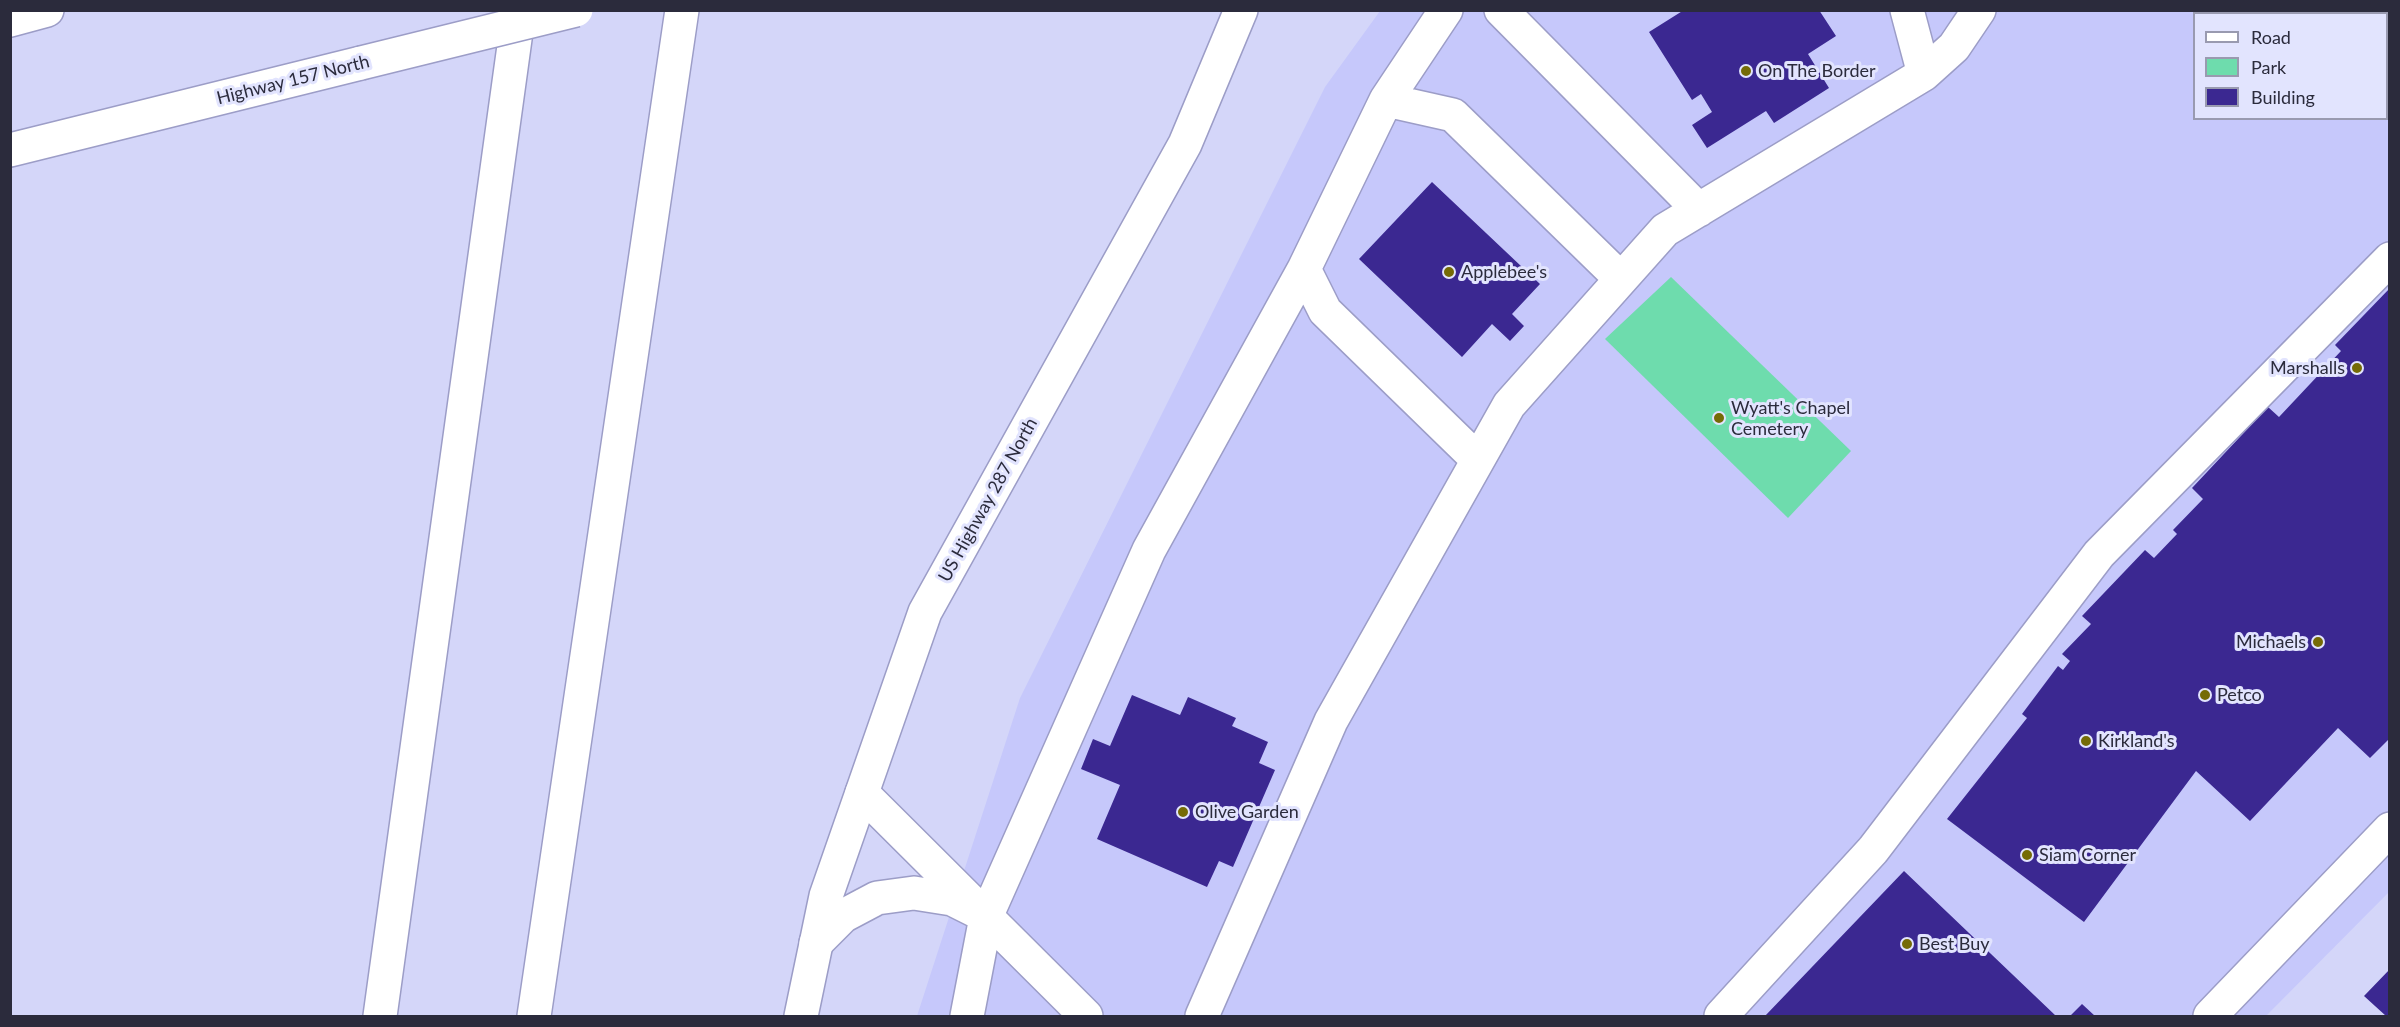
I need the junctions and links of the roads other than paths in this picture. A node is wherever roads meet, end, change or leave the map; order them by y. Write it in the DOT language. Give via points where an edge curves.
graph roads {
  1 [pos="47,10"];
  2 [pos="519,10"];
  3 [pos="576,10"];
  4 [pos="682,10"];
  5 [pos="1241,10"];
  6 [pos="1260,10"];
  7 [pos="1446,10"];
  8 [pos="1501,10"];
  9 [pos="1907,10"];
  10 [pos="1979,10"];
  11 [pos="10,20"];
  12 [pos="1216,73"];
  13 [pos="1924,74"];
  14 [pos="1386,100"];
  15 [pos="10,150"];
  16 [pos="1699,210"];
  17 [pos="2390,259"];
  18 [pos="1304,269"];
  19 [pos="1621,279"];
  20 [pos="1478,460"];
  21 [pos="862,793"];
  22 [pos="2390,829"];
  23 [pos="986,917"];
  24 [pos="816,943"];
  25 [pos="380,1017"];
  26 [pos="534,1017"];
  27 [pos="801,1017"];
  28 [pos="967,1017"];
  29 [pos="1086,1017"];
  30 [pos="1202,1017"];
  31 [pos="1721,1017"];
  32 [pos="2210,1017"];
  1 -- 11 [label="main road"];
  2 -- 25 [label="main road"];
  3 -- 15 [label="main road, Highway 157 North, bridge"];
  4 -- 26 [label="main road"];
  5 -- 12 [label="main road, US Highway 287 North"];
  6 -- 12 [label="main road"];
  7 -- 14 [label="main road"];
  8 -- 16 [label="main road"];
  9 -- 13 [label="main road"];
  10 -- 13 [label="main road" via="1954,47"];
  12 -- 21 [label="main road, US Highway 287 North" via="1180,154 925,612"];
  13 -- 16 [label="main road"];
  14 -- 18 [label="main road"];
  14 -- 19 [label="main road" via="1453,115"];
  16 -- 19 [label="main road" via="1665,231"];
  17 -- 31 [label="main road" via="2099,554 1873,850"];
  18 -- 20 [label="main road" via="1324,311"];
  18 -- 23 [label="main road" via="1149,550"];
  19 -- 20 [label="main road" via="1509,405"];
  20 -- 30 [label="main road" via="1331,721"];
  21 -- 23 [label="main road"];
  21 -- 24 [label="main road, US Highway 287 North" via="826,896"];
  22 -- 32 [label="main road"];
  23 -- 24 [label="main road" via="943,897 914,893 877,898 843,916"];
  23 -- 28 [label="main road"];
  23 -- 29 [label="main road"];
  24 -- 27 [label="main road, US Highway 287 North"];
}
